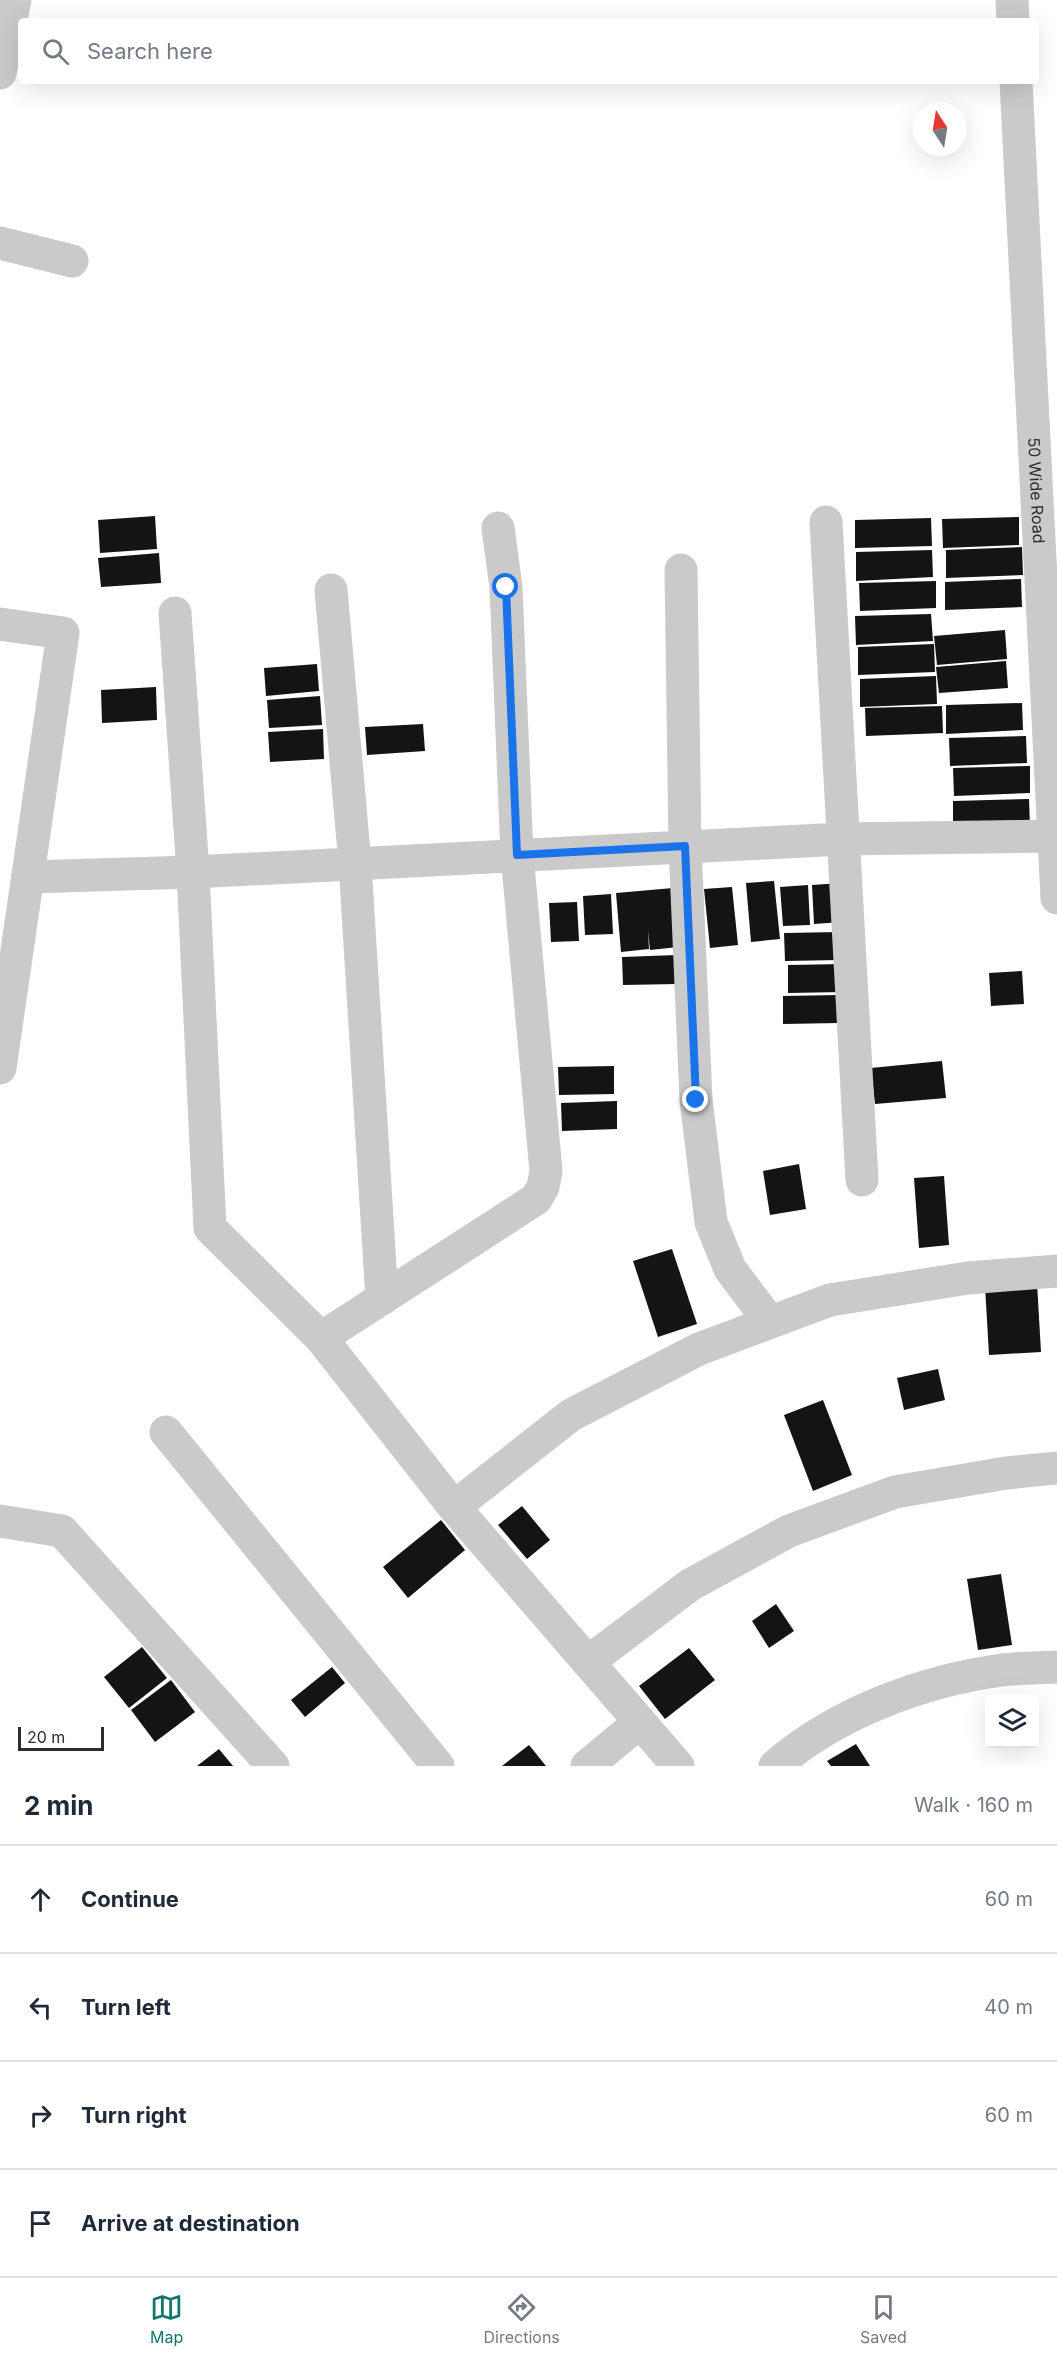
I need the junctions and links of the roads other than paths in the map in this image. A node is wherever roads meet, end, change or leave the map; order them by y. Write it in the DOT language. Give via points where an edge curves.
graph roads {
  1 [pos="15,0"];
  2 [pos="1012,0"];
  3 [pos="1013,18"];
  4 [pos="0,73"];
  5 [pos="1016,84"];
  6 [pos="0,243"];
  7 [pos="72,261"];
  8 [pos="826,522"];
  9 [pos="498,528"];
  10 [pos="681,570"];
  11 [pos="331,590"];
  12 [pos="175,613"];
  13 [pos="0,624"];
  14 [pos="1055,836"];
  15 [pos="843,839"];
  16 [pos="685,846"];
  17 [pos="517,855"];
  18 [pos="355,864"];
  19 [pos="193,872"];
  20 [pos="28,877"];
  21 [pos="1057,898"];
  22 [pos="1,1051"];
  23 [pos="862,1180"];
  24 [pos="1057,1270"];
  25 [pos="382,1299"];
  26 [pos="770,1322"];
  27 [pos="321,1338"];
  28 [pos="166,1432"];
  29 [pos="1057,1468"];
  30 [pos="454,1507"];
  31 [pos="0,1521"];
  32 [pos="588,1662"];
  33 [pos="1057,1668"];
  34 [pos="640,1722"];
  35 [pos="273,1766"];
  36 [pos="438,1766"];
  37 [pos="587,1766"];
  38 [pos="678,1766"];
  39 [pos="775,1766"];
  1 -- 4 [label="street"];
  2 -- 3 [label="street"];
  5 -- 14 [label="street, 50 Wide Road"];
  6 -- 7 [label="street"];
  8 -- 15 [label="street"];
  9 -- 17 [label="street" via="506,587"];
  10 -- 16 [label="street"];
  11 -- 18 [label="street"];
  12 -- 19 [label="street"];
  13 -- 20 [label="street" via="63,633"];
  14 -- 15 [label="street"];
  14 -- 21 [label="street, 50 Wide Road"];
  15 -- 16 [label="street"];
  15 -- 23 [label="street"];
  16 -- 17 [label="street"];
  16 -- 26 [label="street" via="696,1100 711,1222 730,1269"];
  17 -- 18 [label="street"];
  17 -- 25 [label="street" via="546,1171 543,1187 536,1199"];
  18 -- 19 [label="street"];
  18 -- 25 [label="street"];
  19 -- 20 [label="street"];
  19 -- 27 [label="street" via="210,1228"];
  20 -- 22 [label="street"];
  24 -- 26 [label="street" via="968,1278 830,1300"];
  25 -- 27 [label="street"];
  26 -- 30 [label="street" via="699,1349 571,1415"];
  27 -- 30 [label="street"];
  28 -- 36 [label="street"];
  29 -- 32 [label="street" via="895,1492 789,1531 690,1585"];
  30 -- 32 [label="street"];
  31 -- 35 [label="street" via="62,1531"];
  32 -- 34 [label="street"];
  33 -- 39 [label="street" via="1003,1670 943,1681 885,1701 830,1728"];
  34 -- 37 [label="street"];
  34 -- 38 [label="street"];
}
